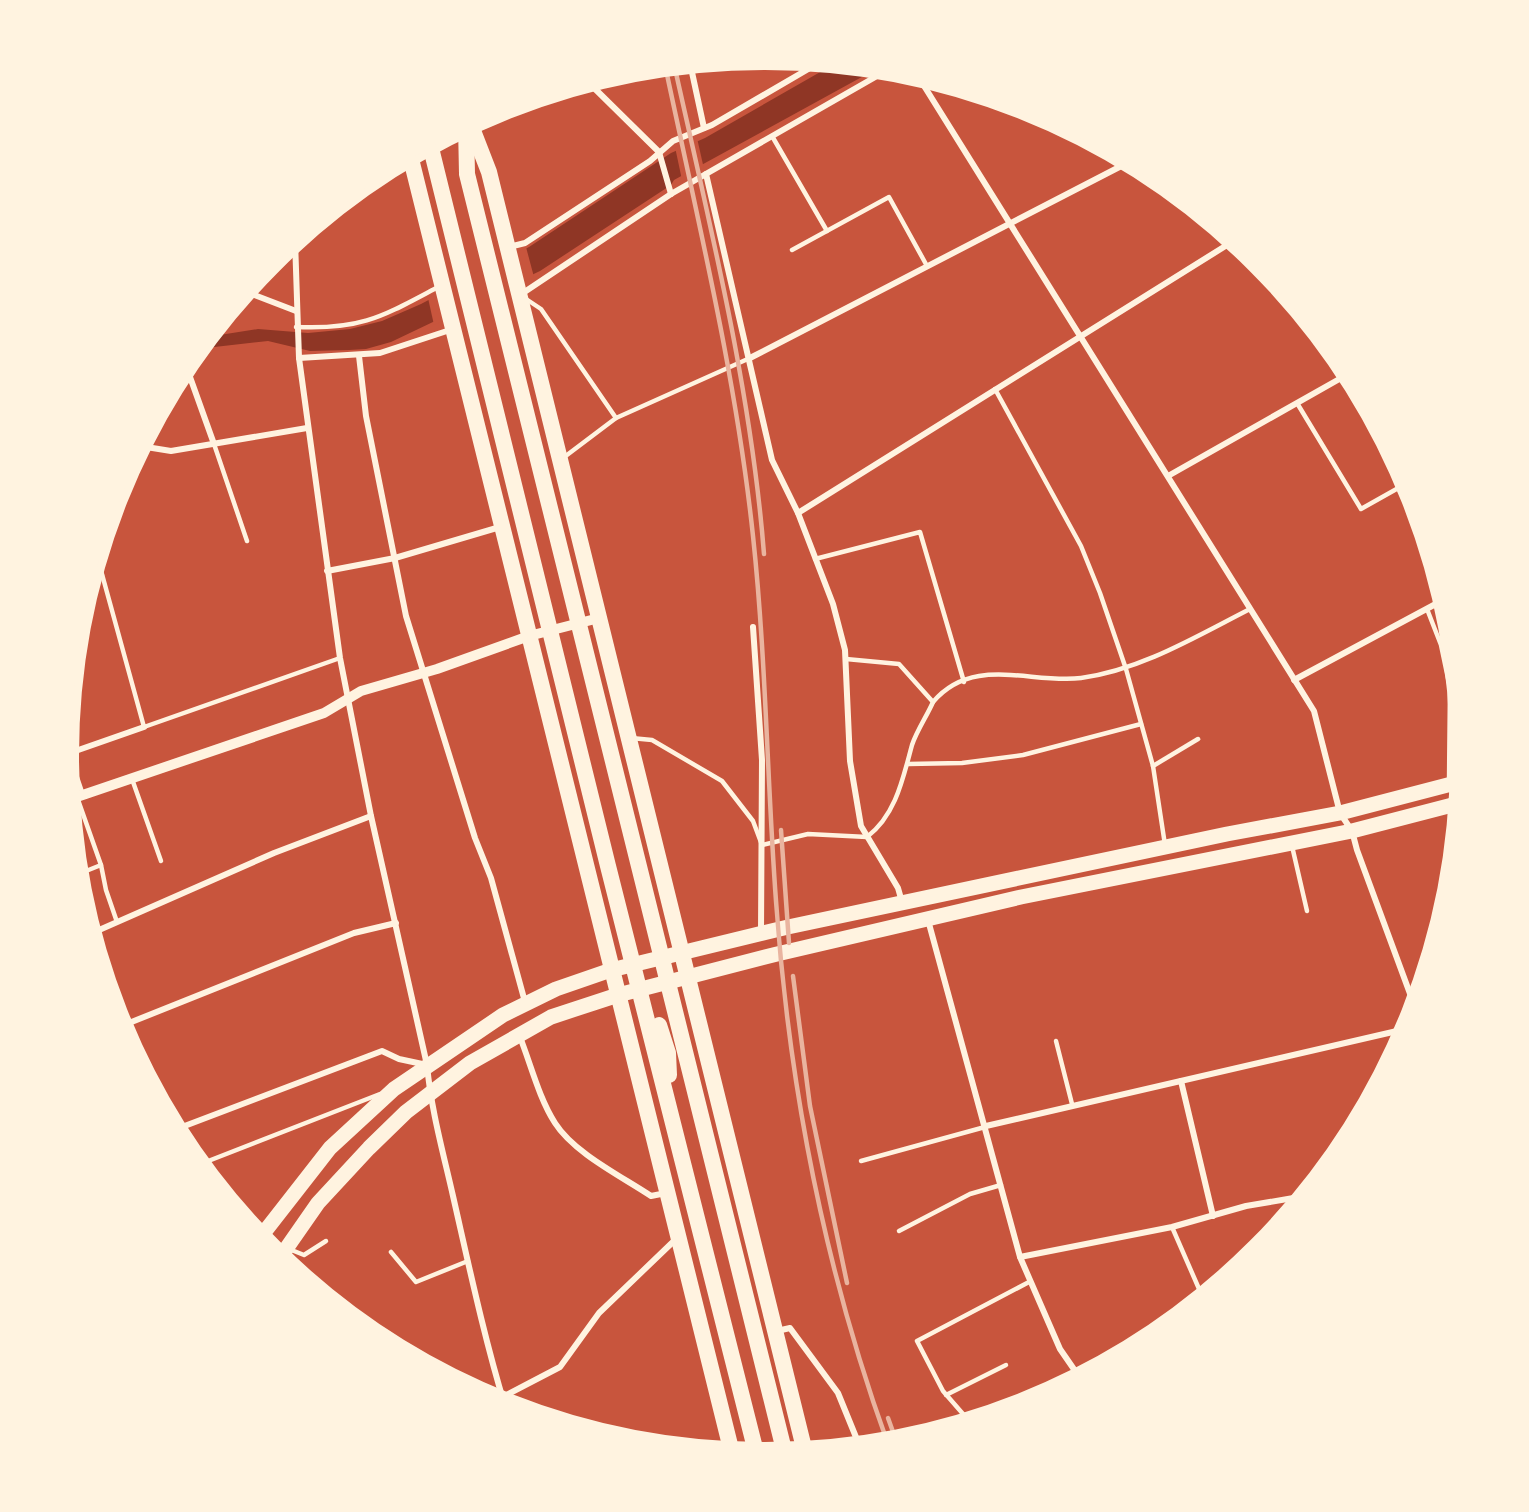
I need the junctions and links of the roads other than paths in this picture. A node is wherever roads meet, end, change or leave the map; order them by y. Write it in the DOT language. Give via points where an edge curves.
graph roads {
  1 [pos="811,67"];
  2 [pos="692,70"];
  3 [pos="878,76"];
  4 [pos="923,85"];
  5 [pos="594,88"];
  6 [pos="704,128"];
  7 [pos="473,131"];
  8 [pos="466,134"];
  9 [pos="772,136"];
  10 [pos="432,151"];
  11 [pos="660,155"];
  12 [pos="412,162"];
  13 [pos="1122,166"];
  14 [pos="706,174"];
  15 [pos="671,194"];
  16 [pos="1009,224"];
  17 [pos="827,231"];
  18 [pos="1227,244"];
  19 [pos="792,250"];
  20 [pos="295,251"];
  21 [pos="509,251"];
  22 [pos="927,266"];
  23 [pos="443,287"];
  24 [pos="519,292"];
  25 [pos="252,294"];
  26 [pos="296,311"];
  27 [pos="453,326"];
  28 [pos="296,328"];
  29 [pos="1080,337"];
  30 [pos="359,356"];
  31 [pos="299,358"];
  32 [pos="750,358"];
  33 [pos="189,375"];
  34 [pos="1341,378"];
  35 [pos="995,389"];
  36 [pos="1297,403"];
  37 [pos="616,418"];
  38 [pos="307,428"];
  39 [pos="214,444"];
  40 [pos="148,448"];
  41 [pos="560,460"];
  42 [pos="1168,476"];
  43 [pos="1400,487"];
  44 [pos="798,513"];
  45 [pos="502,526"];
  46 [pos="247,541"];
  47 [pos="395,558"];
  48 [pos="815,560"];
  49 [pos="100,569"];
  50 [pos="327,571"];
  51 [pos="102,575"];
  52 [pos="98,576"];
  53 [pos="1437,603"];
  54 [pos="1250,609"];
  55 [pos="1427,609"];
  56 [pos="599,618"];
  57 [pos="753,627"];
  58 [pos="529,636"];
  59 [pos="340,658"];
  60 [pos="846,659"];
  61 [pos="1126,669"];
  62 [pos="423,674"];
  63 [pos="1294,680"];
  64 [pos="964,682"];
  65 [pos="618,698"];
  66 [pos="347,700"];
  67 [pos="933,702"];
  68 [pos="1142,724"];
  69 [pos="144,727"];
  70 [pos="628,738"];
  71 [pos="1198,739"];
  72 [pos="1454,749"];
  73 [pos="75,751"];
  74 [pos="908,764"];
  75 [pos="1153,766"];
  76 [pos="131,777"];
  77 [pos="1453,784"];
  78 [pos="76,797"];
  79 [pos="1453,805"];
  80 [pos="1340,813"];
  81 [pos="371,816"];
  82 [pos="1352,831"];
  83 [pos="867,837"];
  84 [pos="1291,844"];
  85 [pos="762,845"];
  86 [pos="1166,847"];
  87 [pos="161,861"];
  88 [pos="101,865"];
  89 [pos="85,872"];
  90 [pos="902,903"];
  91 [pos="1306,910"];
  92 [pos="928,920"];
  93 [pos="117,922"];
  94 [pos="396,923"];
  95 [pos="97,931"];
  96 [pos="761,934"];
  97 [pos="683,954"];
  98 [pos="647,963"];
  99 [pos="611,970"];
  100 [pos="690,978"];
  101 [pos="653,987"];
  102 [pos="618,995"];
  103 [pos="1411,996"];
  104 [pos="525,1004"];
  105 [pos="128,1023"];
  106 [pos="1397,1031"];
  107 [pos="518,1033"];
  108 [pos="1056,1041"];
  109 [pos="427,1065"];
  110 [pos="1181,1080"];
  111 [pos="394,1089"];
  112 [pos="430,1093"];
  113 [pos="1072,1104"];
  114 [pos="986,1126"];
  115 [pos="183,1127"];
  116 [pos="861,1161"];
  117 [pos="207,1162"];
  118 [pos="662,1172"];
  119 [pos="1002,1185"];
  120 [pos="667,1192"];
  121 [pos="1294,1198"];
  122 [pos="1213,1216"];
  123 [pos="271,1221"];
  124 [pos="260,1226"];
  125 [pos="1172,1227"];
  126 [pos="265,1231"];
  127 [pos="899,1231"];
  128 [pos="678,1237"];
  129 [pos="327,1241"];
  130 [pos="285,1251"];
  131 [pos="390,1252"];
  132 [pos="288,1254"];
  133 [pos="1020,1257"];
  134 [pos="468,1261"];
  135 [pos="1029,1282"];
  136 [pos="1200,1291"];
  137 [pos="777,1331"];
  138 [pos="1006,1365"];
  139 [pos="1076,1372"];
  140 [pos="502,1394"];
  141 [pos="507,1395"];
  142 [pos="946,1395"];
  143 [pos="964,1416"];
  144 [pos="857,1440"];
  145 [pos="730,1445"];
  146 [pos="804,1445"];
  147 [pos="754,1446"];
  148 [pos="783,1446"];
  1 -- 6 [label="street"];
  2 -- 6 [label="street"];
  3 -- 9 [label="street"];
  4 -- 16 [label="street"];
  5 -- 11 [label="street"];
  6 -- 11 [label="street" via="673,141"];
  7 -- 21 [label="highway" via="489,172"];
  8 -- 148 [label="highway" via="467,174 497,300"];
  9 -- 14 [label="street"];
  9 -- 17 [label="lane"];
  10 -- 147 [label="highway"];
  11 -- 15 [label="street"];
  11 -- 21 [label="street"];
  12 -- 23 [label="highway"];
  13 -- 16 [label="street"];
  14 -- 15 [label="street"];
  14 -- 32 [label="street"];
  15 -- 24 [label="street"];
  16 -- 22 [label="street"];
  16 -- 29 [label="street"];
  17 -- 19 [label="lane"];
  17 -- 22 [label="lane" via="889,197"];
  18 -- 29 [label="street"];
  20 -- 26 [label="street"];
  21 -- 24 [label="highway"];
  22 -- 32 [label="street"];
  23 -- 27 [label="highway"];
  23 -- 28 [label="lane" via="365,323 331,329"];
  24 -- 37 [label="lane" via="541,309"];
  24 -- 41 [label="highway"];
  25 -- 26 [label="street"];
  26 -- 28 [label="street"];
  27 -- 30 [label="street" via="380,353"];
  27 -- 45 [label="highway"];
  28 -- 31 [label="street"];
  29 -- 35 [label="street"];
  29 -- 42 [label="street"];
  30 -- 31 [label="street"];
  30 -- 47 [label="street" via="366,416"];
  31 -- 38 [label="street"];
  32 -- 37 [label="lane"];
  32 -- 44 [label="street" via="772,460"];
  33 -- 39 [label="street"];
  34 -- 36 [label="street"];
  35 -- 44 [label="street"];
  35 -- 61 [label="lane" via="1082,546"];
  36 -- 42 [label="street"];
  36 -- 43 [label="lane" via="1361,509"];
  37 -- 41 [label="lane"];
  38 -- 39 [label="street"];
  38 -- 50 [label="street"];
  39 -- 40 [label="street" via="164,451"];
  39 -- 46 [label="lane"];
  41 -- 56 [label="highway"];
  42 -- 54 [label="street"];
  44 -- 48 [label="street"];
  45 -- 47 [label="street"];
  45 -- 58 [label="highway"];
  47 -- 50 [label="street"];
  47 -- 62 [label="street"];
  48 -- 60 [label="street" via="832,604"];
  48 -- 64 [label="lane" via="920,532"];
  49 -- 51 [label="lane"];
  50 -- 59 [label="street"];
  51 -- 52 [label="lane"];
  51 -- 69 [label="lane"];
  53 -- 55 [label="street"];
  54 -- 61 [label="lane"];
  54 -- 63 [label="street"];
  55 -- 63 [label="street"];
  55 -- 72 [label="lane" via="1441,645 1450,688"];
  56 -- 58 [label="street"];
  56 -- 65 [label="highway"];
  57 -- 85 [label="street" via="762,760"];
  58 -- 62 [label="street"];
  58 -- 99 [label="highway"];
  59 -- 66 [label="street"];
  59 -- 69 [label="lane"];
  60 -- 67 [label="lane" via="899,664"];
  60 -- 83 [label="street" via="850,761 861,826"];
  61 -- 64 [label="lane" via="1079,678 982,673"];
  61 -- 68 [label="lane"];
  62 -- 66 [label="street" via="361,691"];
  62 -- 104 [label="street" via="491,878"];
  63 -- 80 [label="street" via="1314,711"];
  64 -- 67 [label="lane" via="942,692"];
  65 -- 70 [label="highway"];
  65 -- 98 [label="highway" via="609,733 625,860"];
  66 -- 76 [label="street" via="324,713"];
  66 -- 81 [label="street"];
  67 -- 74 [label="lane" via="913,742"];
  68 -- 74 [label="lane" via="1023,754 962,763"];
  68 -- 75 [label="lane"];
  69 -- 73 [label="street"];
  70 -- 85 [label="lane" via="652,740 722,781 753,821"];
  70 -- 97 [label="highway"];
  71 -- 75 [label="lane"];
  74 -- 83 [label="lane" via="900,791 877,830"];
  75 -- 86 [label="lane"];
  76 -- 78 [label="street"];
  76 -- 87 [label="lane"];
  77 -- 80 [label="main road"];
  78 -- 88 [label="lane"];
  79 -- 82 [label="main road"];
  80 -- 82 [label="street"];
  80 -- 86 [label="main road"];
  81 -- 93 [label="street" via="274,853"];
  81 -- 94 [label="street"];
  82 -- 84 [label="main road"];
  82 -- 103 [label="street"];
  83 -- 85 [label="lane" via="808,834"];
  83 -- 90 [label="street" via="898,888"];
  84 -- 91 [label="lane"];
  84 -- 92 [label="main road" via="1022,897"];
  85 -- 96 [label="street"];
  86 -- 90 [label="main road"];
  88 -- 89 [label="lane"];
  88 -- 93 [label="lane"];
  90 -- 96 [label="main road"];
  92 -- 100 [label="main road"];
  92 -- 114 [label="street"];
  93 -- 95 [label="street"];
  94 -- 105 [label="street" via="354,933"];
  94 -- 109 [label="street"];
  96 -- 97 [label="main road"];
  97 -- 98 [label="main road"];
  97 -- 100 [label="highway"];
  98 -- 99 [label="main road"];
  98 -- 101 [label="highway"];
  99 -- 102 [label="highway"];
  99 -- 104 [label="main road"];
  100 -- 101 [label="main road"];
  100 -- 137 [label="highway"];
  101 -- 102 [label="main road"];
  101 -- 118 [label="highway" via="668,1053 670,1138"];
  102 -- 107 [label="main road" via="551,1017"];
  102 -- 118 [label="highway"];
  104 -- 109 [label="main road"];
  106 -- 110 [label="street"];
  107 -- 112 [label="main road"];
  107 -- 120 [label="street" via="555,1124 571,1142 651,1196"];
  108 -- 113 [label="lane"];
  109 -- 111 [label="main road"];
  109 -- 112 [label="street"];
  109 -- 115 [label="street" via="382,1051"];
  110 -- 113 [label="street"];
  110 -- 122 [label="street"];
  111 -- 117 [label="lane"];
  111 -- 123 [label="main road" via="330,1148"];
  112 -- 130 [label="main road" via="369,1148 318,1203"];
  112 -- 134 [label="street"];
  113 -- 114 [label="street"];
  114 -- 116 [label="lane"];
  114 -- 119 [label="street"];
  118 -- 120 [label="highway"];
  119 -- 127 [label="lane" via="970,1194"];
  119 -- 133 [label="street"];
  120 -- 128 [label="highway"];
  121 -- 122 [label="street"];
  122 -- 125 [label="street"];
  123 -- 124 [label="lane"];
  123 -- 126 [label="main road"];
  125 -- 133 [label="street"];
  125 -- 136 [label="lane"];
  128 -- 141 [label="street" via="599,1312 560,1367"];
  128 -- 145 [label="highway"];
  129 -- 132 [label="lane" via="303,1255"];
  131 -- 134 [label="lane" via="416,1282"];
  133 -- 135 [label="street"];
  134 -- 140 [label="street"];
  135 -- 139 [label="street" via="1060,1349"];
  135 -- 142 [label="lane" via="917,1341"];
  137 -- 144 [label="street" via="790,1328 838,1393"];
  137 -- 146 [label="highway"];
  138 -- 142 [label="lane"];
  142 -- 143 [label="lane"];
}
